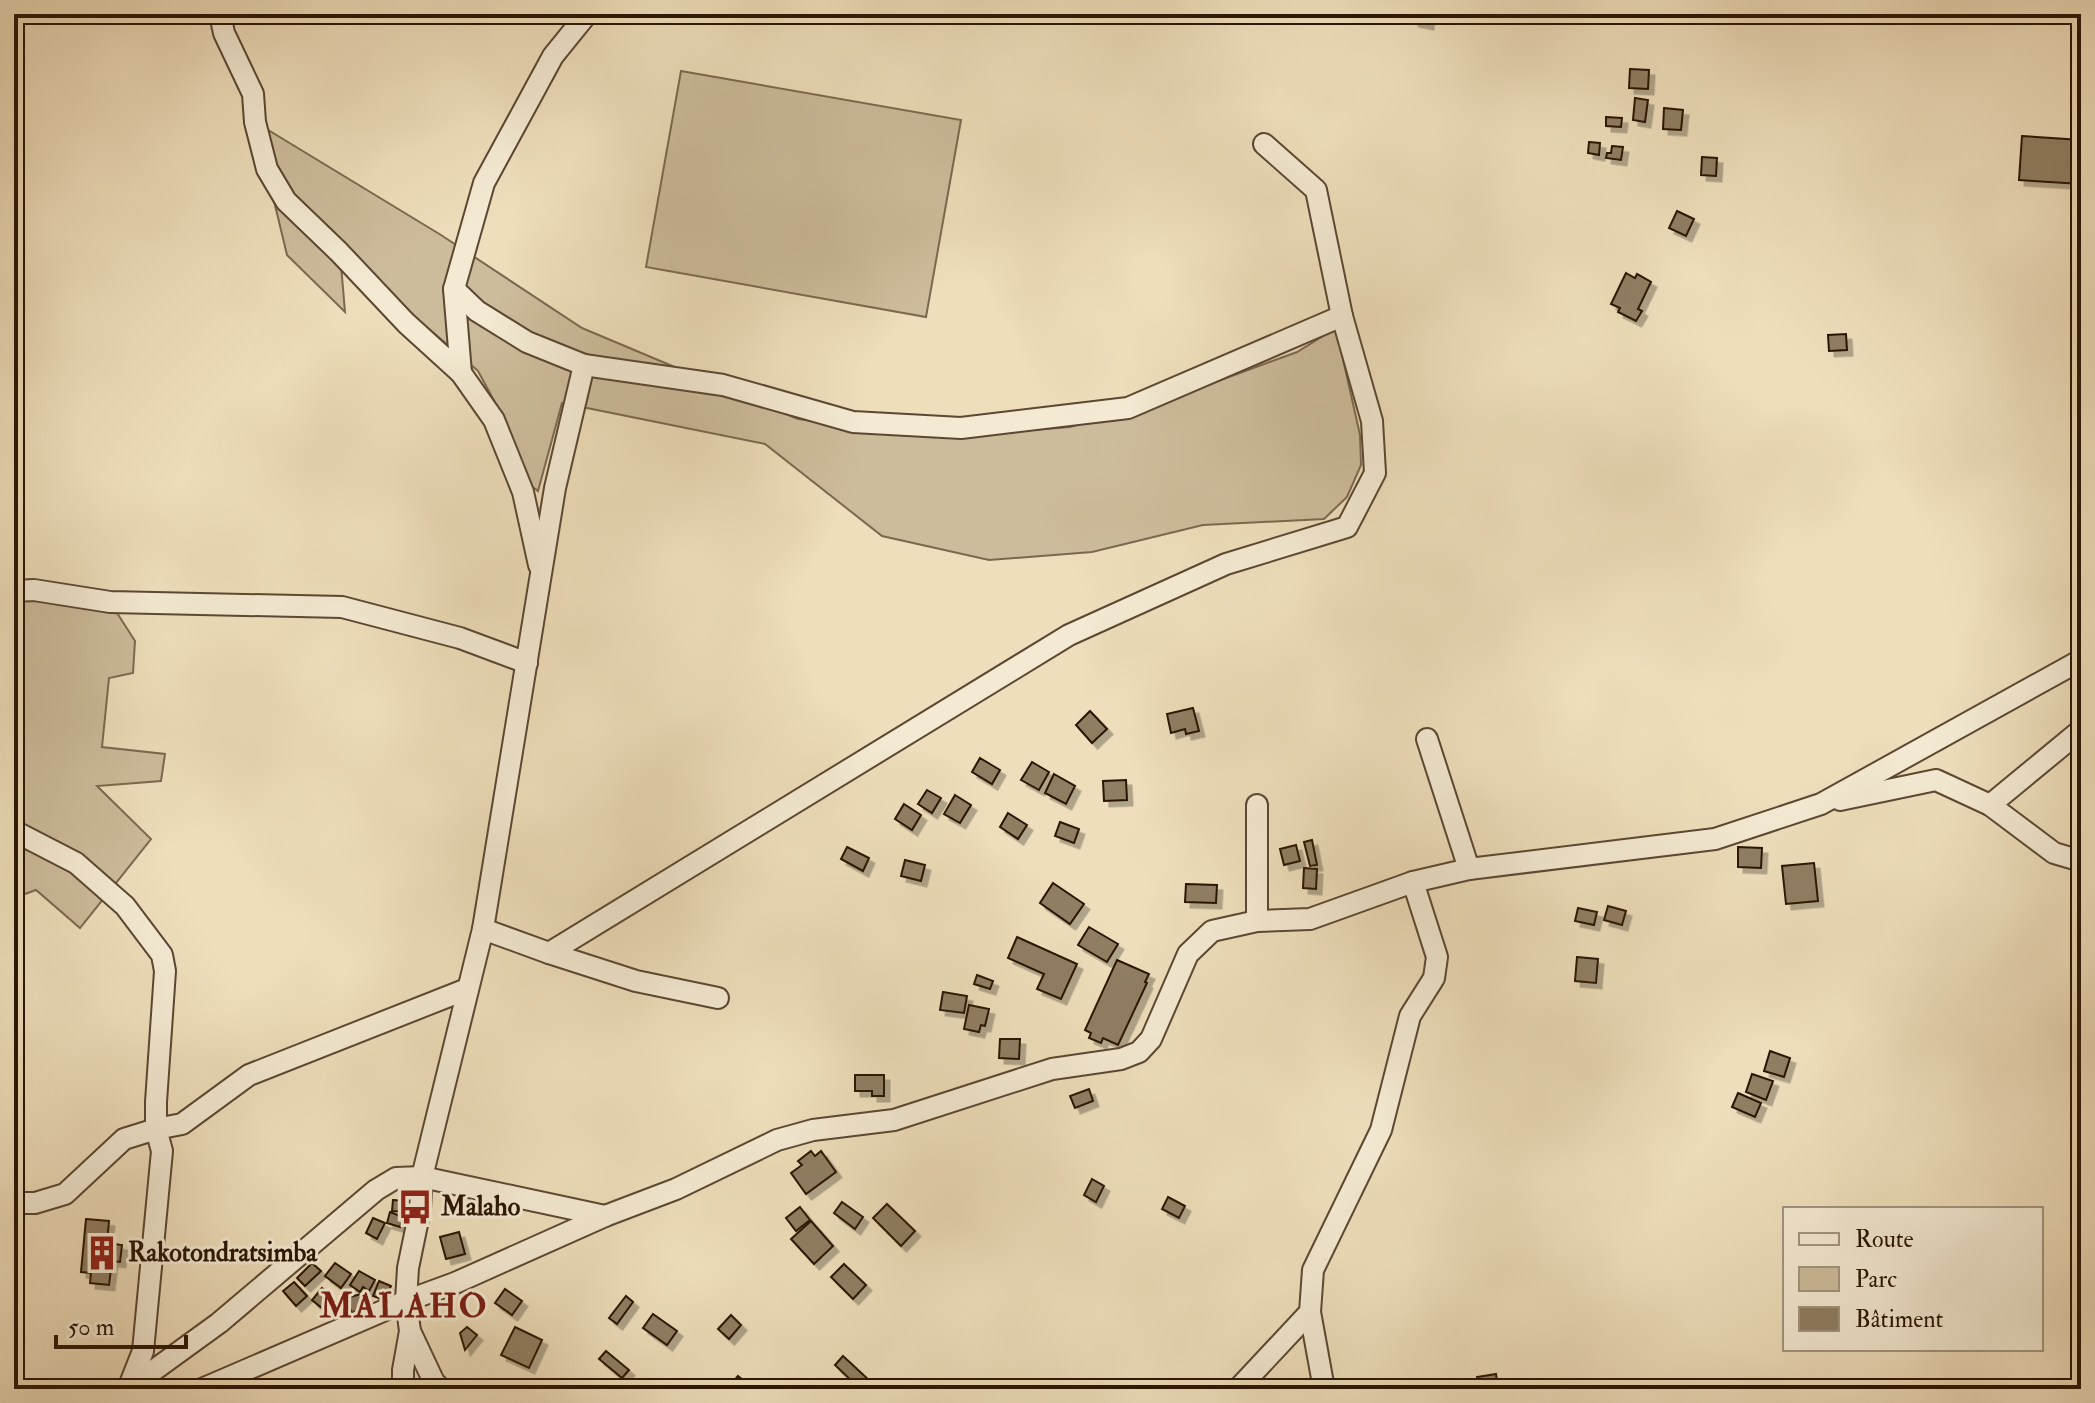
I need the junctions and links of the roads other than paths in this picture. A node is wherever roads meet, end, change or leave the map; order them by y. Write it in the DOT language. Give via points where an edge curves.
graph roads {
  1 [pos="220,14"];
  2 [pos="587,14"];
  3 [pos="1264,144"];
  4 [pos="454,289"];
  5 [pos="1342,316"];
  6 [pos="584,365"];
  7 [pos="461,373"];
  8 [pos="541,576"];
  9 [pos="14,591"];
  10 [pos="2081,660"];
  11 [pos="527,663"];
  12 [pos="2081,730"];
  13 [pos="1427,739"];
  14 [pos="1821,804"];
  15 [pos="1257,805"];
  16 [pos="1990,805"];
  17 [pos="14,831"];
  18 [pos="2081,861"];
  19 [pos="1469,869"];
  20 [pos="1413,882"];
  21 [pos="1257,921"];
  22 [pos="483,929"];
  23 [pos="549,953"];
  24 [pos="467,989"];
  25 [pos="718,998"];
  26 [pos="156,1129"];
  27 [pos="422,1177"];
  28 [pos="14,1203"];
  29 [pos="605,1216"];
  30 [pos="406,1301"];
  31 [pos="1310,1312"];
  32 [pos="410,1331"];
  33 [pos="128,1389"];
  34 [pos="202,1389"];
  35 [pos="403,1389"];
  36 [pos="441,1389"];
  37 [pos="1238,1389"];
  38 [pos="1324,1389"];
  1 -- 7 [label="street" via="253,94 267,169 286,201"];
  2 -- 4 [label="street" via="553,56 484,183"];
  3 -- 5 [label="street" via="1316,190"];
  4 -- 6 [label="street" via="477,311 527,342"];
  4 -- 7 [label="street"];
  5 -- 6 [label="street" via="1128,408 961,428 853,422 723,385"];
  5 -- 23 [label="street" via="1372,421 1375,473 1347,527 1226,564 1069,635"];
  6 -- 8 [label="street"];
  7 -- 8 [label="street" via="494,420 523,492"];
  8 -- 11 [label="street"];
  9 -- 11 [label="street" via="110,602 342,607 460,638"];
  10 -- 14 [label="street"];
  11 -- 22 [label="street"];
  12 -- 16 [label="street"];
  13 -- 19 [label="street"];
  14 -- 16 [label="street" via="1936,780"];
  14 -- 19 [label="street" via="1715,839"];
  15 -- 21 [label="street"];
  16 -- 18 [label="street" via="2054,853"];
  17 -- 26 [label="street" via="76,863 125,906 162,955"];
  19 -- 20 [label="street"];
  20 -- 21 [label="street" via="1310,919"];
  20 -- 31 [label="street" via="1437,957 1434,978 1410,1016 1381,1130 1313,1270"];
  21 -- 29 [label="street" via="1212,931 1188,954 1151,1039 1139,1052 1052,1069 894,1120 777,1140"];
  22 -- 23 [label="street"];
  22 -- 24 [label="street"];
  23 -- 25 [label="street" via="636,981"];
  24 -- 26 [label="street" via="249,1075 182,1124"];
  24 -- 27 [label="street"];
  26 -- 28 [label="street" via="124,1139 65,1194"];
  26 -- 33 [label="street" via="162,1151 143,1351"];
  27 -- 29 [label="street"];
  27 -- 30 [label="street"];
  27 -- 33 [label="street" via="396,1178 376,1190 219,1323"];
  29 -- 30 [label="street"];
  30 -- 32 [label="street"];
  30 -- 34 [label="street"];
  31 -- 37 [label="street"];
  31 -- 38 [label="street"];
  32 -- 35 [label="street"];
  32 -- 36 [label="street"];
}
